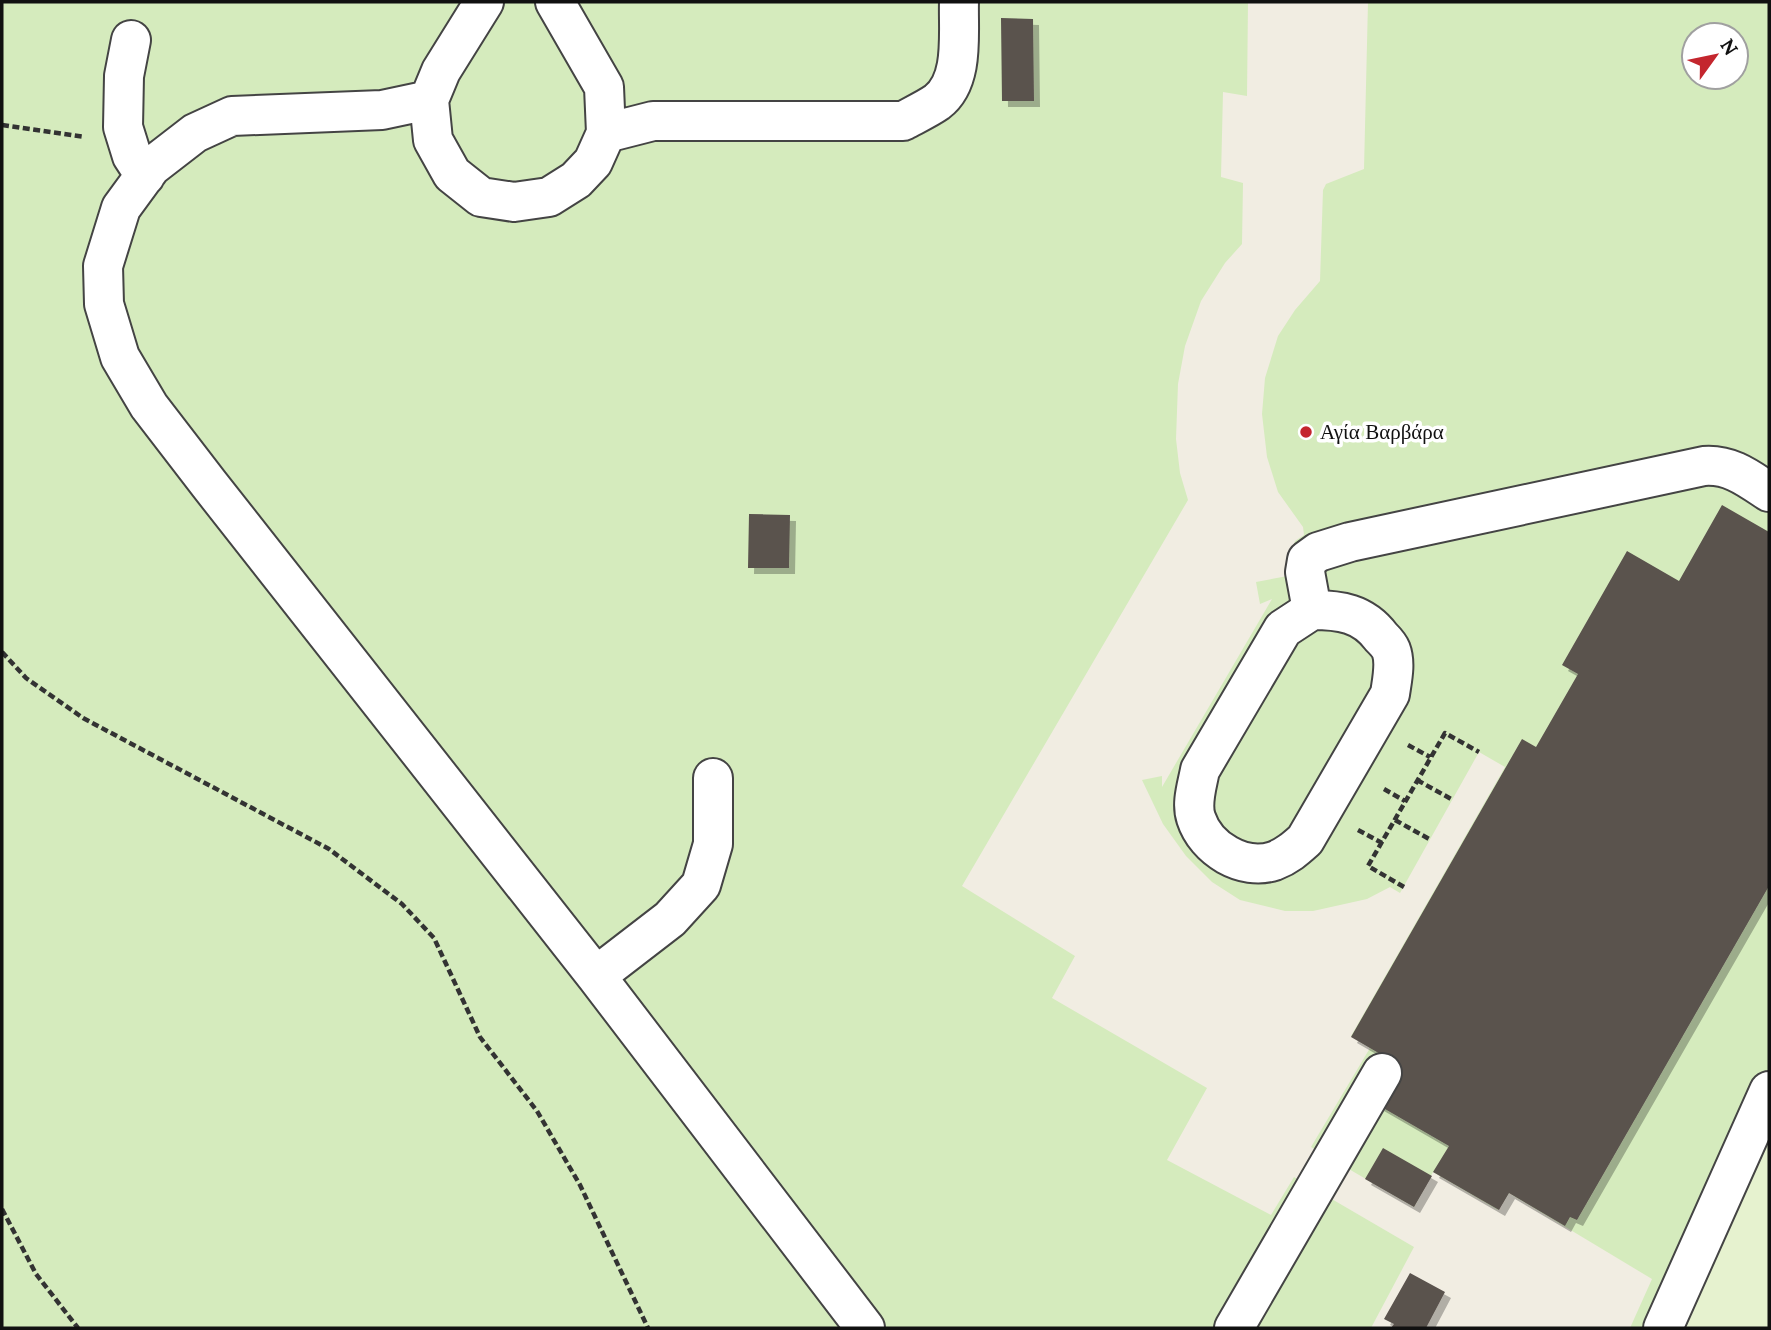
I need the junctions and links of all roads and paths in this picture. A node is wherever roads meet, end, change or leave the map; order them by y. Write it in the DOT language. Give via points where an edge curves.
graph roads {
  1 [pos="484,2"];
  2 [pos="555,2"];
  3 [pos="959,2"];
  4 [pos="131,40"];
  5 [pos="429,100"];
  6 [pos="2,125"];
  7 [pos="606,133"];
  8 [pos="85,136"];
  9 [pos="145,176"];
  10 [pos="1769,492"];
  11 [pos="1312,610"];
  12 [pos="2,652"];
  13 [pos="1408,745"];
  14 [pos="1479,752"];
  15 [pos="1430,757"];
  16 [pos="713,778"];
  17 [pos="1417,780"];
  18 [pos="1384,789"];
  19 [pos="1453,800"];
  20 [pos="1405,801"];
  21 [pos="1395,820"];
  22 [pos="1359,830"];
  23 [pos="1431,840"];
  24 [pos="1382,843"];
  25 [pos="1404,887"];
  26 [pos="596,976"];
  27 [pos="1382,1073"];
  28 [pos="1769,1091"];
  29 [pos="2,1209"];
  30 [pos="79,1328"];
  31 [pos="648,1328"];
  32 [pos="865,1328"];
  33 [pos="1234,1328"];
  34 [pos="1663,1328"];
  1 -- 5 [label="street" via="440,71"];
  2 -- 7 [label="street" via="604,87"];
  3 -- 7 [label="street" via="954,81 939,101 903,121 653,121"];
  4 -- 9 [label="street" via="122,127"];
  5 -- 7 [label="street" via="433,140 452,174 481,197 514,202 548,197 576,180 593,162"];
  5 -- 9 [label="street" via="382,110 232,116 195,133"];
  6 -- 8 [label="path"];
  9 -- 26 [label="street" via="121,208 103,266 104,304 120,357 149,406"];
  10 -- 11 [label="street" via="1720,465 1350,542 1307,560"];
  11 -- 11 [label="street" via="1283,629 1200,771 1194,796 1196,818 1207,839 1228,856 1252,863 1289,854 1305,840 1390,694 1391,650 1375,629 1360,617 1339,610"];
  12 -- 31 [label="path" via="26,678 83,718 329,849 402,904 433,938 480,1037 537,1111 574,1175"];
  13 -- 15 [label="path"];
  14 -- 15 [label="path" via="1445,733"];
  15 -- 17 [label="path"];
  16 -- 26 [label="street" via="713,844 701,885 670,919"];
  17 -- 19 [label="path"];
  17 -- 20 [label="path"];
  18 -- 20 [label="path"];
  20 -- 21 [label="path"];
  21 -- 23 [label="path"];
  21 -- 24 [label="path"];
  22 -- 24 [label="path"];
  24 -- 25 [label="path" via="1368,866"];
  26 -- 32 [label="street"];
  27 -- 33 [label="street"];
  28 -- 34 [label="street"];
  29 -- 30 [label="path" via="36,1275"];
}
